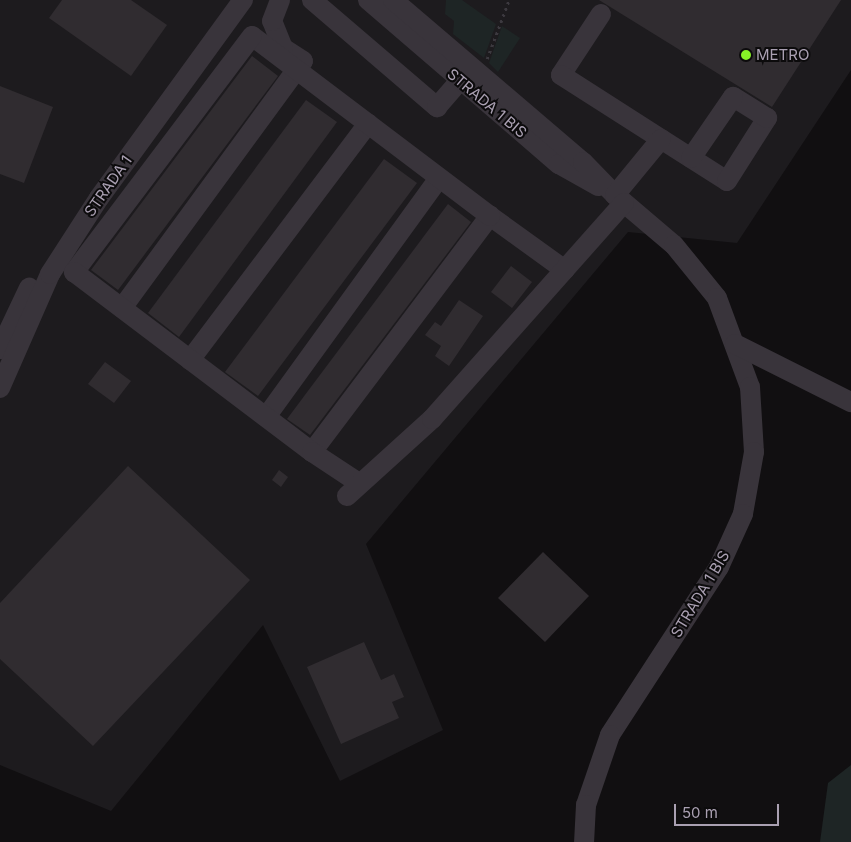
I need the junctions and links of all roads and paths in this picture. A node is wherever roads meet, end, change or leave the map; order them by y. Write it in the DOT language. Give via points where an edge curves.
graph roads {
  1 [pos="231,0"];
  2 [pos="243,0"];
  3 [pos="280,0"];
  4 [pos="312,0"];
  5 [pos="368,0"];
  6 [pos="393,0"];
  7 [pos="509,0"];
  8 [pos="601,14"];
  9 [pos="296,70"];
  10 [pos="471,74"];
  11 [pos="368,124"];
  12 [pos="661,139"];
  13 [pos="691,158"];
  14 [pos="439,178"];
  15 [pos="619,199"];
  16 [pos="490,216"];
  17 [pos="565,270"];
  18 [pos="122,308"];
  19 [pos="735,344"];
  20 [pos="4,349"];
  21 [pos="190,360"];
  22 [pos="0,388"];
  23 [pos="851,402"];
  24 [pos="266,417"];
  25 [pos="312,452"];
  26 [pos="584,842"];
  1 -- 20 [label="street, STRADA 1" via="90,190 39,269"];
  2 -- 20 [label="street, STRADA 1" via="99,198"];
  3 -- 9 [label="street" via="272,21 283,48 303,61"];
  4 -- 10 [label="street" via="436,108"];
  5 -- 10 [label="street, STRADA 1 BIS"];
  6 -- 10 [label="street, STRADA 1 BIS"];
  7 -- 10 [label="path"];
  8 -- 12 [label="street" via="561,75"];
  9 -- 11 [label="street"];
  9 -- 18 [label="street"];
  9 -- 18 [label="street" via="252,36 74,272"];
  10 -- 15 [label="street, STRADA 1 BIS" via="559,164"];
  11 -- 14 [label="street"];
  11 -- 21 [label="street"];
  12 -- 13 [label="street"];
  12 -- 15 [label="street"];
  14 -- 16 [label="street"];
  14 -- 24 [label="street"];
  15 -- 17 [label="street"];
  15 -- 19 [label="street, STRADA 1 BIS" via="674,245 717,298"];
  16 -- 17 [label="street"];
  16 -- 25 [label="street"];
  17 -- 25 [label="street" via="432,419 353,490"];
  18 -- 21 [label="street"];
  19 -- 23 [label="street"];
  19 -- 26 [label="street, STRADA 1 BIS" via="750,387 754,452 743,514 719,567 610,735 586,805"];
  20 -- 22 [label="street, STRADA 1"];
  21 -- 24 [label="street"];
  24 -- 25 [label="street"];
}
